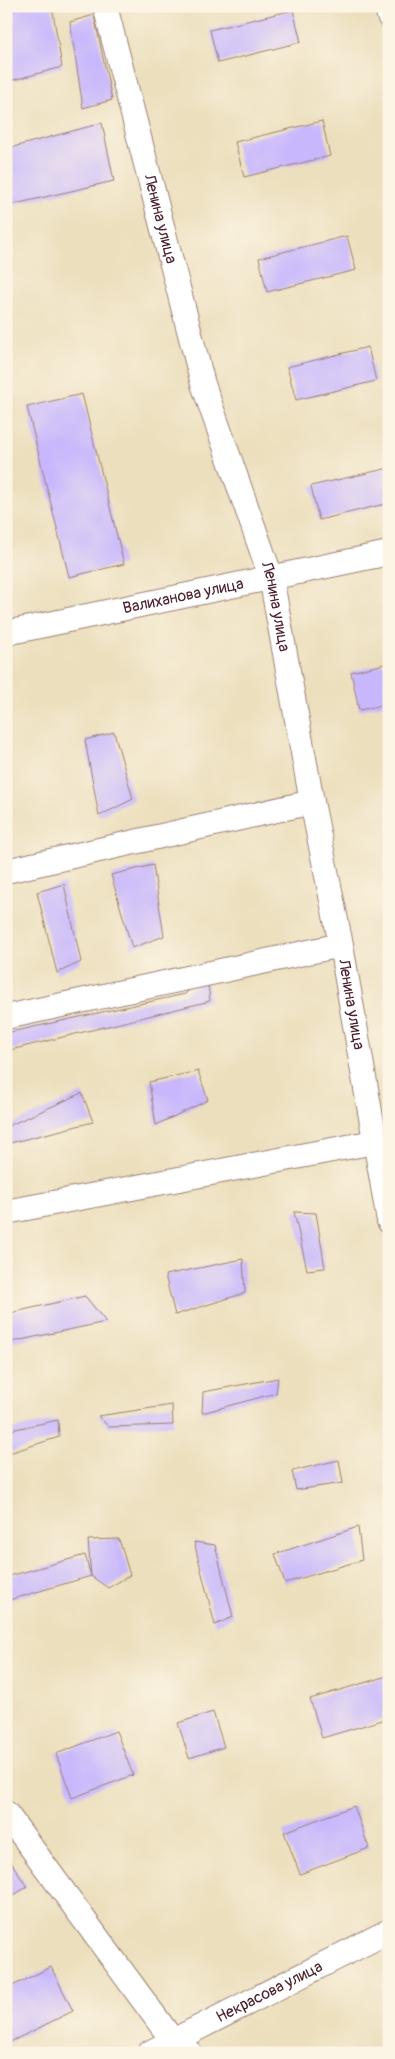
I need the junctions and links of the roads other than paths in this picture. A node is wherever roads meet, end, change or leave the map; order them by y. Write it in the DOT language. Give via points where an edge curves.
graph roads {
  1 [pos="105,6"];
  2 [pos="387,6"];
  3 [pos="389,16"];
  4 [pos="389,553"];
  5 [pos="271,577"];
  6 [pos="6,633"];
  7 [pos="312,802"];
  8 [pos="6,870"];
  9 [pos="341,945"];
  10 [pos="6,1017"];
  11 [pos="374,1142"];
  12 [pos="6,1212"];
  13 [pos="389,1222"];
  14 [pos="6,1814"];
  15 [pos="389,1931"];
  16 [pos="181,2047"];
  17 [pos="149,2053"];
  1 -- 5 [label="street, Ленина улица" via="203,384"];
  2 -- 3 [label="street"];
  4 -- 5 [label="street, Валиханова улица"];
  5 -- 6 [label="street, Валиханова улица"];
  5 -- 7 [label="street, Ленина улица"];
  7 -- 8 [label="street"];
  7 -- 9 [label="street, Ленина улица"];
  9 -- 10 [label="street"];
  9 -- 11 [label="street, Ленина улица"];
  11 -- 12 [label="street"];
  11 -- 13 [label="street, Ленина улица"];
  14 -- 16 [label="street"];
  15 -- 16 [label="street, Некрасова улица"];
  16 -- 17 [label="street, Некрасова улица"];
}
